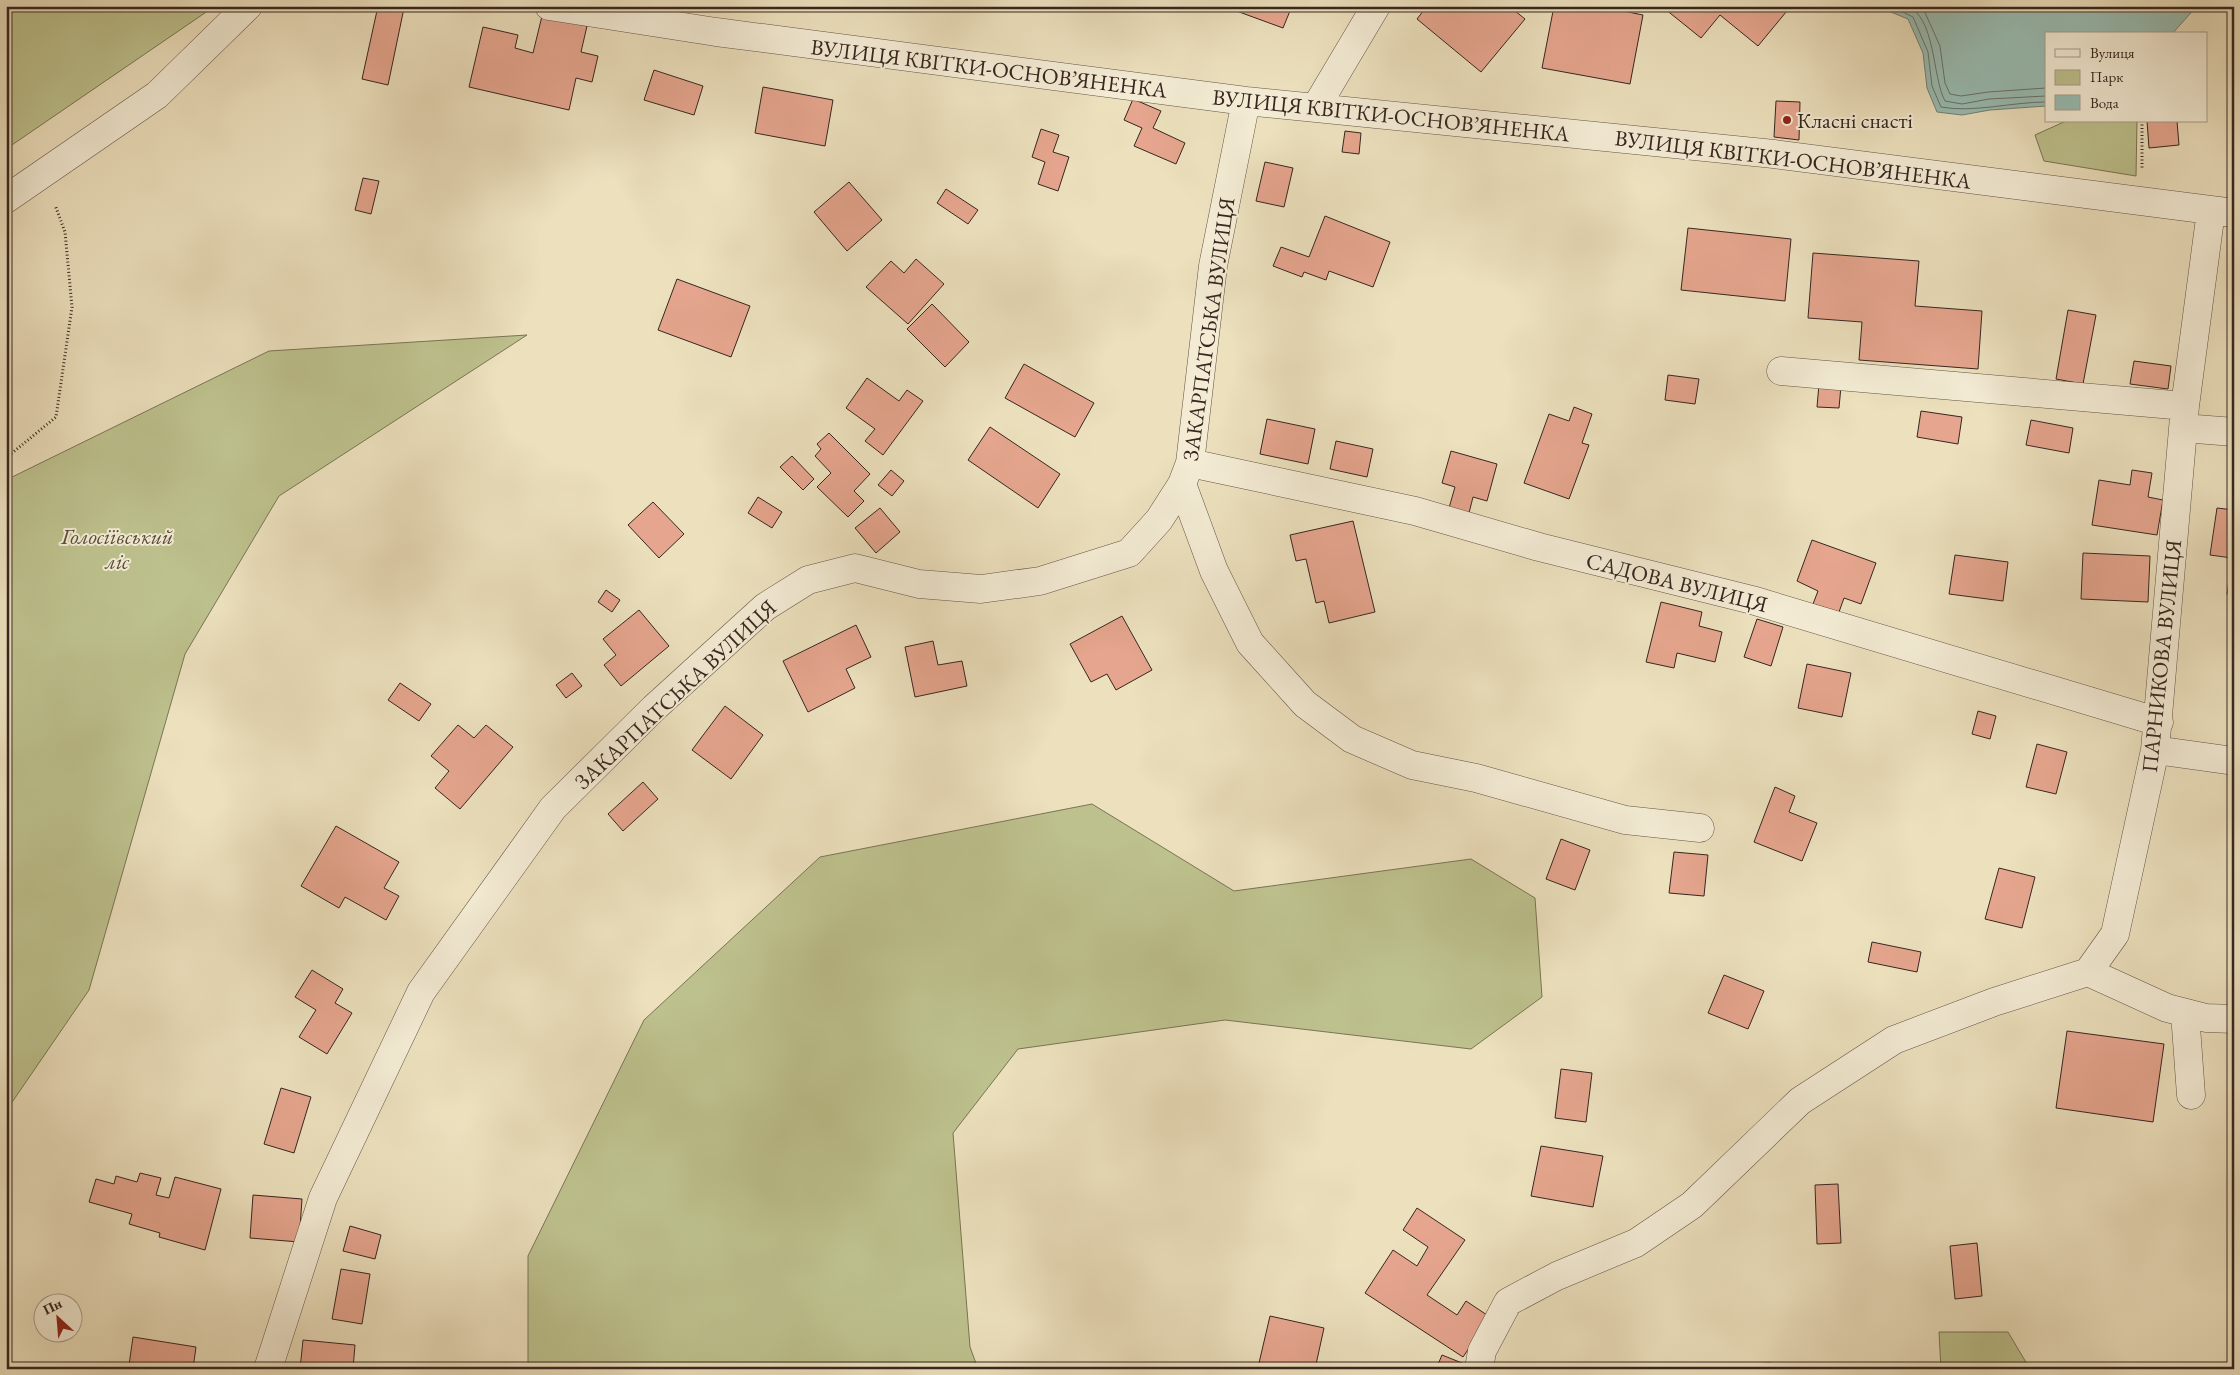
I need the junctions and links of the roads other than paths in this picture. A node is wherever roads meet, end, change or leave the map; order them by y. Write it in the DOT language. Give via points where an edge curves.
graph roads {
  1 [pos="248,6"];
  2 [pos="549,6"];
  3 [pos="1376,6"];
  4 [pos="1246,101"];
  5 [pos="1316,107"];
  6 [pos="6,199"];
  7 [pos="2223,212"];
  8 [pos="1781,371"];
  9 [pos="2184,417"];
  10 [pos="2234,432"];
  11 [pos="1186,473"];
  12 [pos="2159,722"];
  13 [pos="2155,750"];
  14 [pos="2234,761"];
  15 [pos="1700,828"];
  16 [pos="2088,972"];
  17 [pos="2185,1013"];
  18 [pos="2234,1019"];
  19 [pos="2191,1095"];
  20 [pos="268,1369"];
  21 [pos="1479,1369"];
  1 -- 6 [label="street" via="157,95"];
  2 -- 4 [label="street, ВУЛИЦЯ КВІТКИ-ОСНОВ’ЯНЕНКА" via="716,32"];
  3 -- 5 [label="street"];
  4 -- 5 [label="street, ВУЛИЦЯ КВІТКИ-ОСНОВ’ЯНЕНКА"];
  4 -- 11 [label="street, ЗАКАРПАТСЬКА ВУЛИЦЯ" via="1213,266"];
  5 -- 7 [label="street, ВУЛИЦЯ КВІТКИ-ОСНОВ’ЯНЕНКА" via="1774,154"];
  7 -- 9 [label="street, ПАРНИКОВА ВУЛИЦЯ"];
  8 -- 9 [label="street"];
  9 -- 10 [label="street"];
  9 -- 12 [label="street, ПАРНИКОВА ВУЛИЦЯ"];
  11 -- 12 [label="street, САДОВА ВУЛИЦЯ" via="1415,511 1539,547 1752,600"];
  11 -- 15 [label="street" via="1214,571 1250,643 1305,704 1352,740 1412,764 1476,778 1625,820"];
  11 -- 20 [label="street, ЗАКАРПАТСЬКА ВУЛИЦЯ" via="1159,520 1129,553 1040,581 972,589 919,584 855,568 808,580 765,607 552,808 420,992 323,1198"];
  12 -- 13 [label="street, ПАРНИКОВА ВУЛИЦЯ"];
  13 -- 14 [label="street"];
  13 -- 16 [label="street, ПАРНИКОВА ВУЛИЦЯ" via="2115,934"];
  16 -- 17 [label="street"];
  16 -- 21 [label="street" via="1994,1002 1894,1040 1800,1101 1692,1205 1636,1243 1557,1276 1508,1302 1482,1351"];
  17 -- 18 [label="street"];
  17 -- 19 [label="street"];
}
